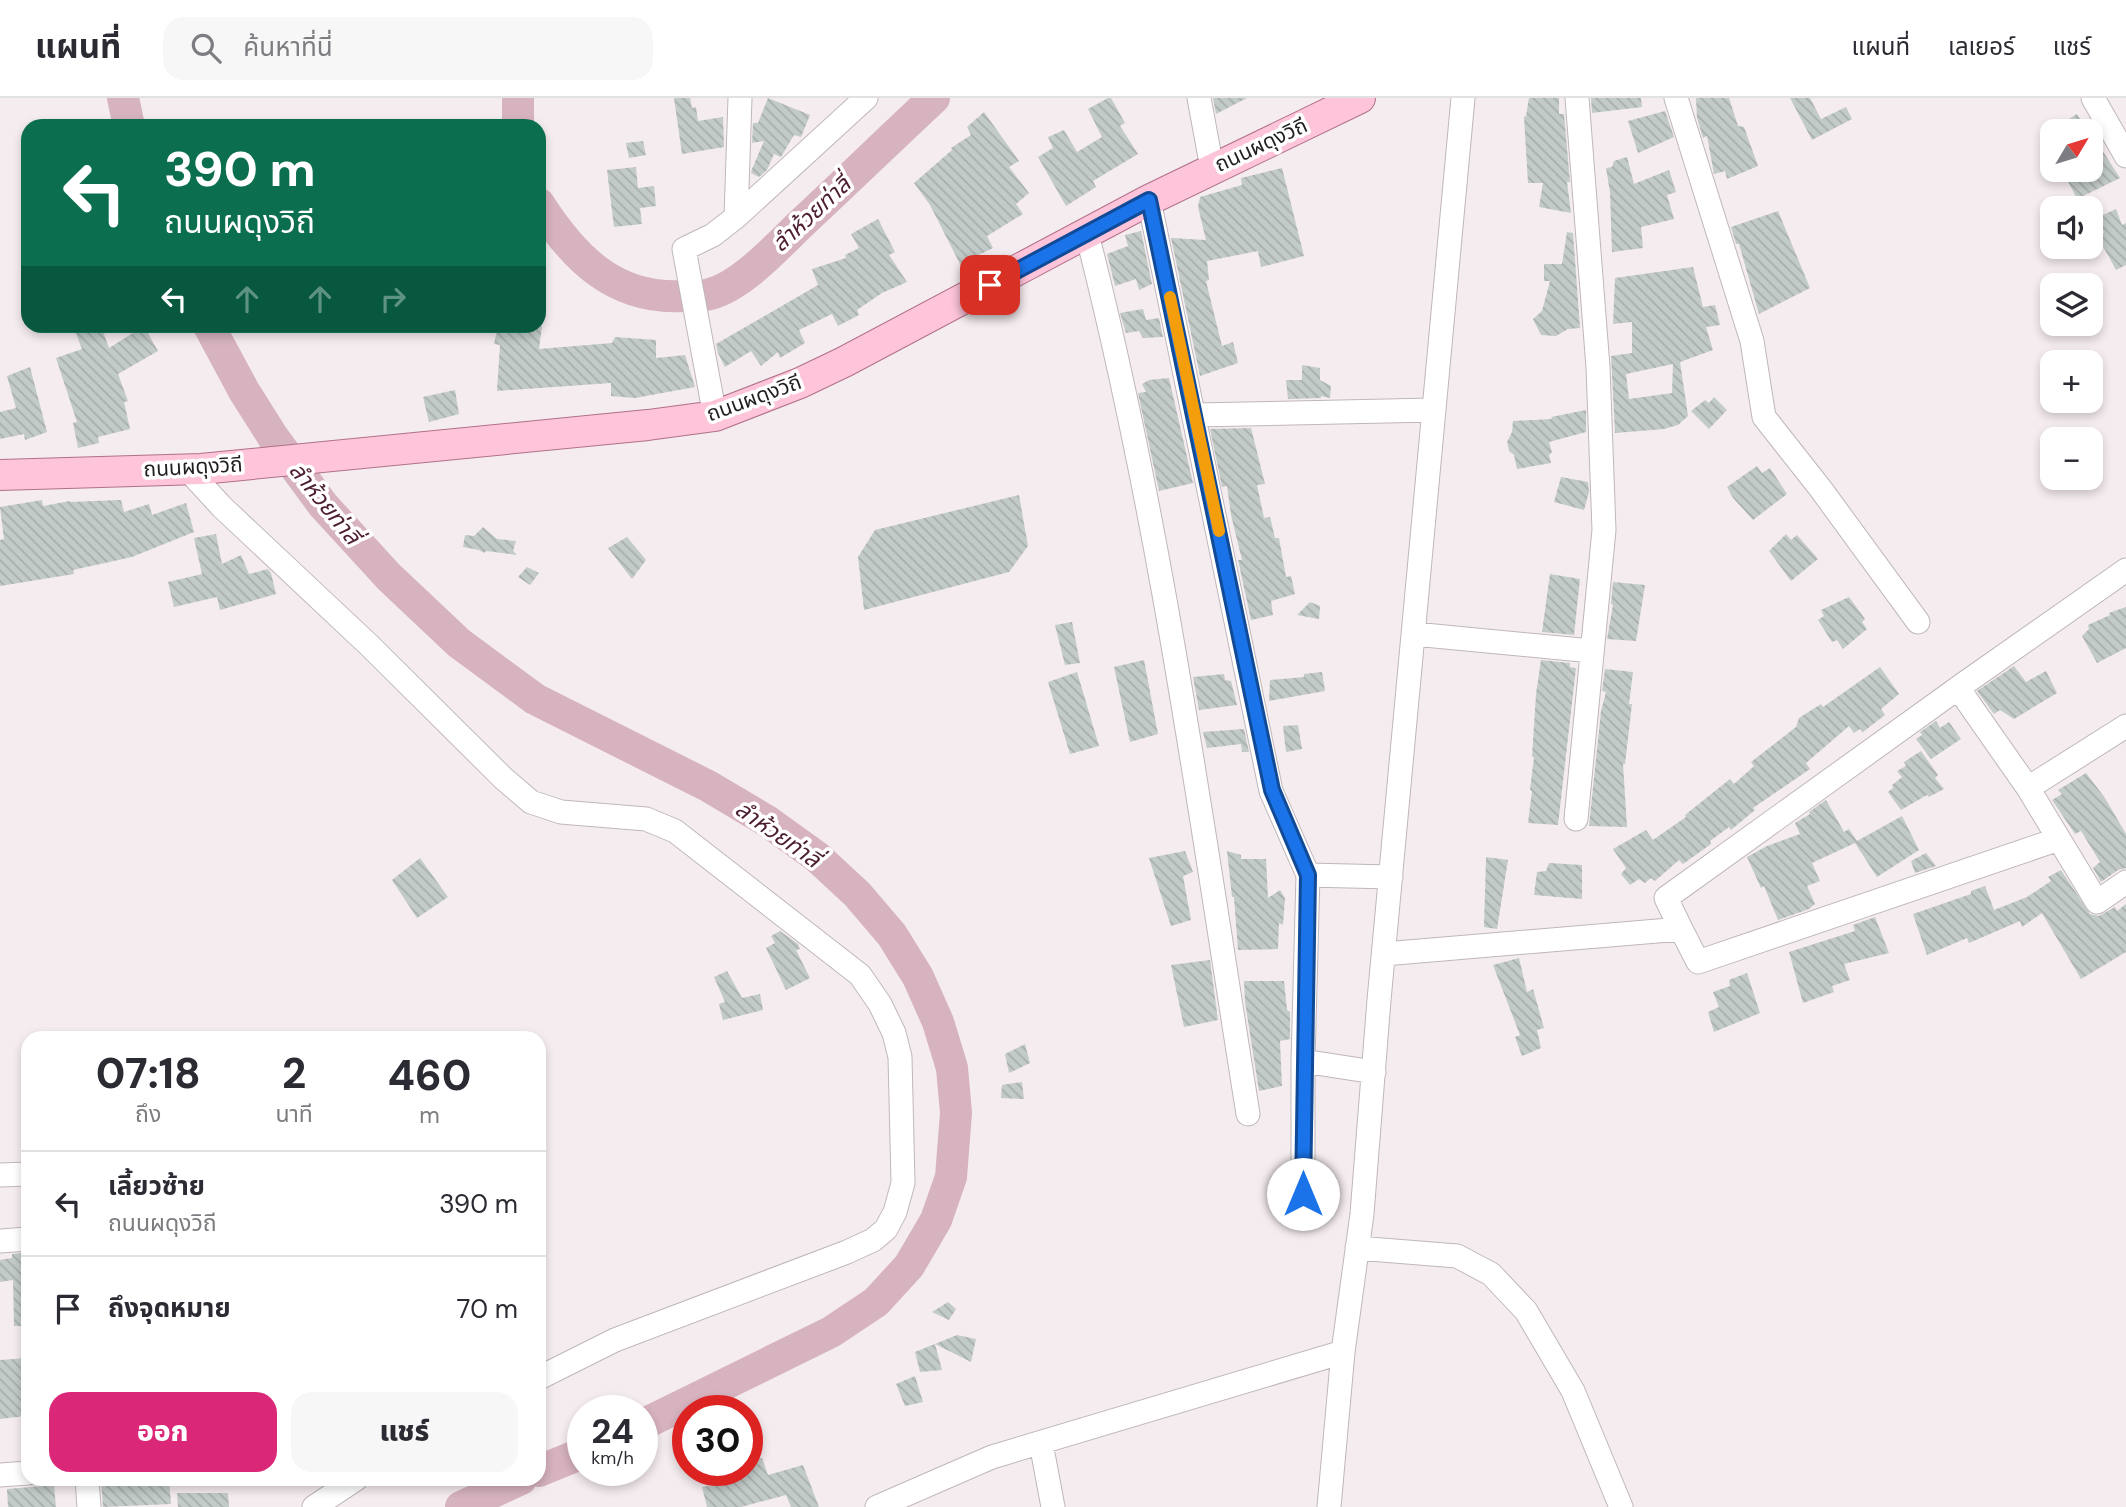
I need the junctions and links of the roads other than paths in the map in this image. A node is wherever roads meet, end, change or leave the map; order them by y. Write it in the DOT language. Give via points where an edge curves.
graph roads {
  1 [pos="740,98"];
  2 [pos="866,98"];
  3 [pos="1199,98"];
  4 [pos="1360,98"];
  5 [pos="1463,98"];
  6 [pos="1577,98"];
  7 [pos="1676,98"];
  8 [pos="2094,98"];
  9 [pos="2126,156"];
  10 [pos="1212,168"];
  11 [pos="1149,200"];
  12 [pos="736,217"];
  13 [pos="1087,234"];
  14 [pos="713,403"];
  15 [pos="1433,411"];
  16 [pos="1195,415"];
  17 [pos="194,469"];
  18 [pos="0,475"];
  19 [pos="2126,570"];
  20 [pos="1918,622"];
  21 [pos="1414,634"];
  22 [pos="1592,652"];
  23 [pos="1958,688"];
  24 [pos="2126,726"];
  25 [pos="2028,788"];
  26 [pos="1576,819"];
  27 [pos="2059,839"];
  28 [pos="1308,875"];
  29 [pos="1391,877"];
  30 [pos="2126,882"];
  31 [pos="1681,929"];
  32 [pos="1384,954"];
  33 [pos="1303,1060"];
  34 [pos="1374,1072"];
  35 [pos="1248,1114"];
  36 [pos="21,1174"];
  37 [pos="0,1175"];
  38 [pos="1303,1211"];
  39 [pos="21,1240"];
  40 [pos="0,1241"];
  41 [pos="1357,1248"];
  42 [pos="1343,1352"];
  43 [pos="546,1374"];
  44 [pos="1041,1443"];
  45 [pos="21,1474"];
  46 [pos="0,1475"];
  47 [pos="88,1486"];
  48 [pos="346,1486"];
  49 [pos="89,1507"];
  50 [pos="314,1507"];
  51 [pos="877,1507"];
  52 [pos="1053,1507"];
  53 [pos="1329,1507"];
  54 [pos="1621,1507"];
  1 -- 12 [label="street"];
  2 -- 12 [label="street"];
  3 -- 10 [label="street"];
  4 -- 10 [label="main road, ถนนผดุงวิถี"];
  5 -- 15 [label="street"];
  6 -- 22 [label="street" via="1598,367 1604,517"];
  7 -- 20 [label="street" via="1752,341 1765,417"];
  8 -- 9 [label="street"];
  10 -- 11 [label="main road, ถนนผดุงวิถี"];
  11 -- 13 [label="main road, ถนนผดุงวิถี"];
  11 -- 16 [label="street"];
  12 -- 14 [label="street" via="684,249"];
  13 -- 14 [label="main road, ถนนผดุงวิถี" via="800,383"];
  13 -- 35 [label="street" via="1148,511"];
  14 -- 17 [label="main road, ถนนผดุงวิถี" via="394,449"];
  15 -- 16 [label="street"];
  15 -- 21 [label="street"];
  16 -- 28 [label="street" via="1272,790"];
  17 -- 18 [label="main road, ถนนผดุงวิถี"];
  17 -- 43 [label="street" via="222,507 531,802 561,812 646,819 675,831 860,975 894,1033 900,1057 903,1183 886,1229 847,1252 615,1340"];
  19 -- 23 [label="street"];
  21 -- 22 [label="street"];
  21 -- 29 [label="street"];
  22 -- 26 [label="street"];
  23 -- 25 [label="street"];
  23 -- 31 [label="street" via="1666,898"];
  24 -- 25 [label="street"];
  25 -- 27 [label="street"];
  27 -- 30 [label="street" via="2097,902"];
  27 -- 31 [label="street" via="1698,962"];
  28 -- 29 [label="street"];
  28 -- 33 [label="street"];
  29 -- 32 [label="street"];
  31 -- 32 [label="street"];
  32 -- 34 [label="street"];
  33 -- 34 [label="street"];
  33 -- 38 [label="street"];
  34 -- 41 [label="street"];
  36 -- 37 [label="street"];
  39 -- 40 [label="street"];
  41 -- 42 [label="street"];
  41 -- 54 [label="street" via="1457,1256 1491,1274 1526,1311 1573,1391"];
  42 -- 44 [label="street"];
  42 -- 53 [label="street"];
  44 -- 51 [label="street" via="992,1457"];
  44 -- 52 [label="street"];
  45 -- 46 [label="street"];
  47 -- 49 [label="street"];
  48 -- 50 [label="street"];
}
